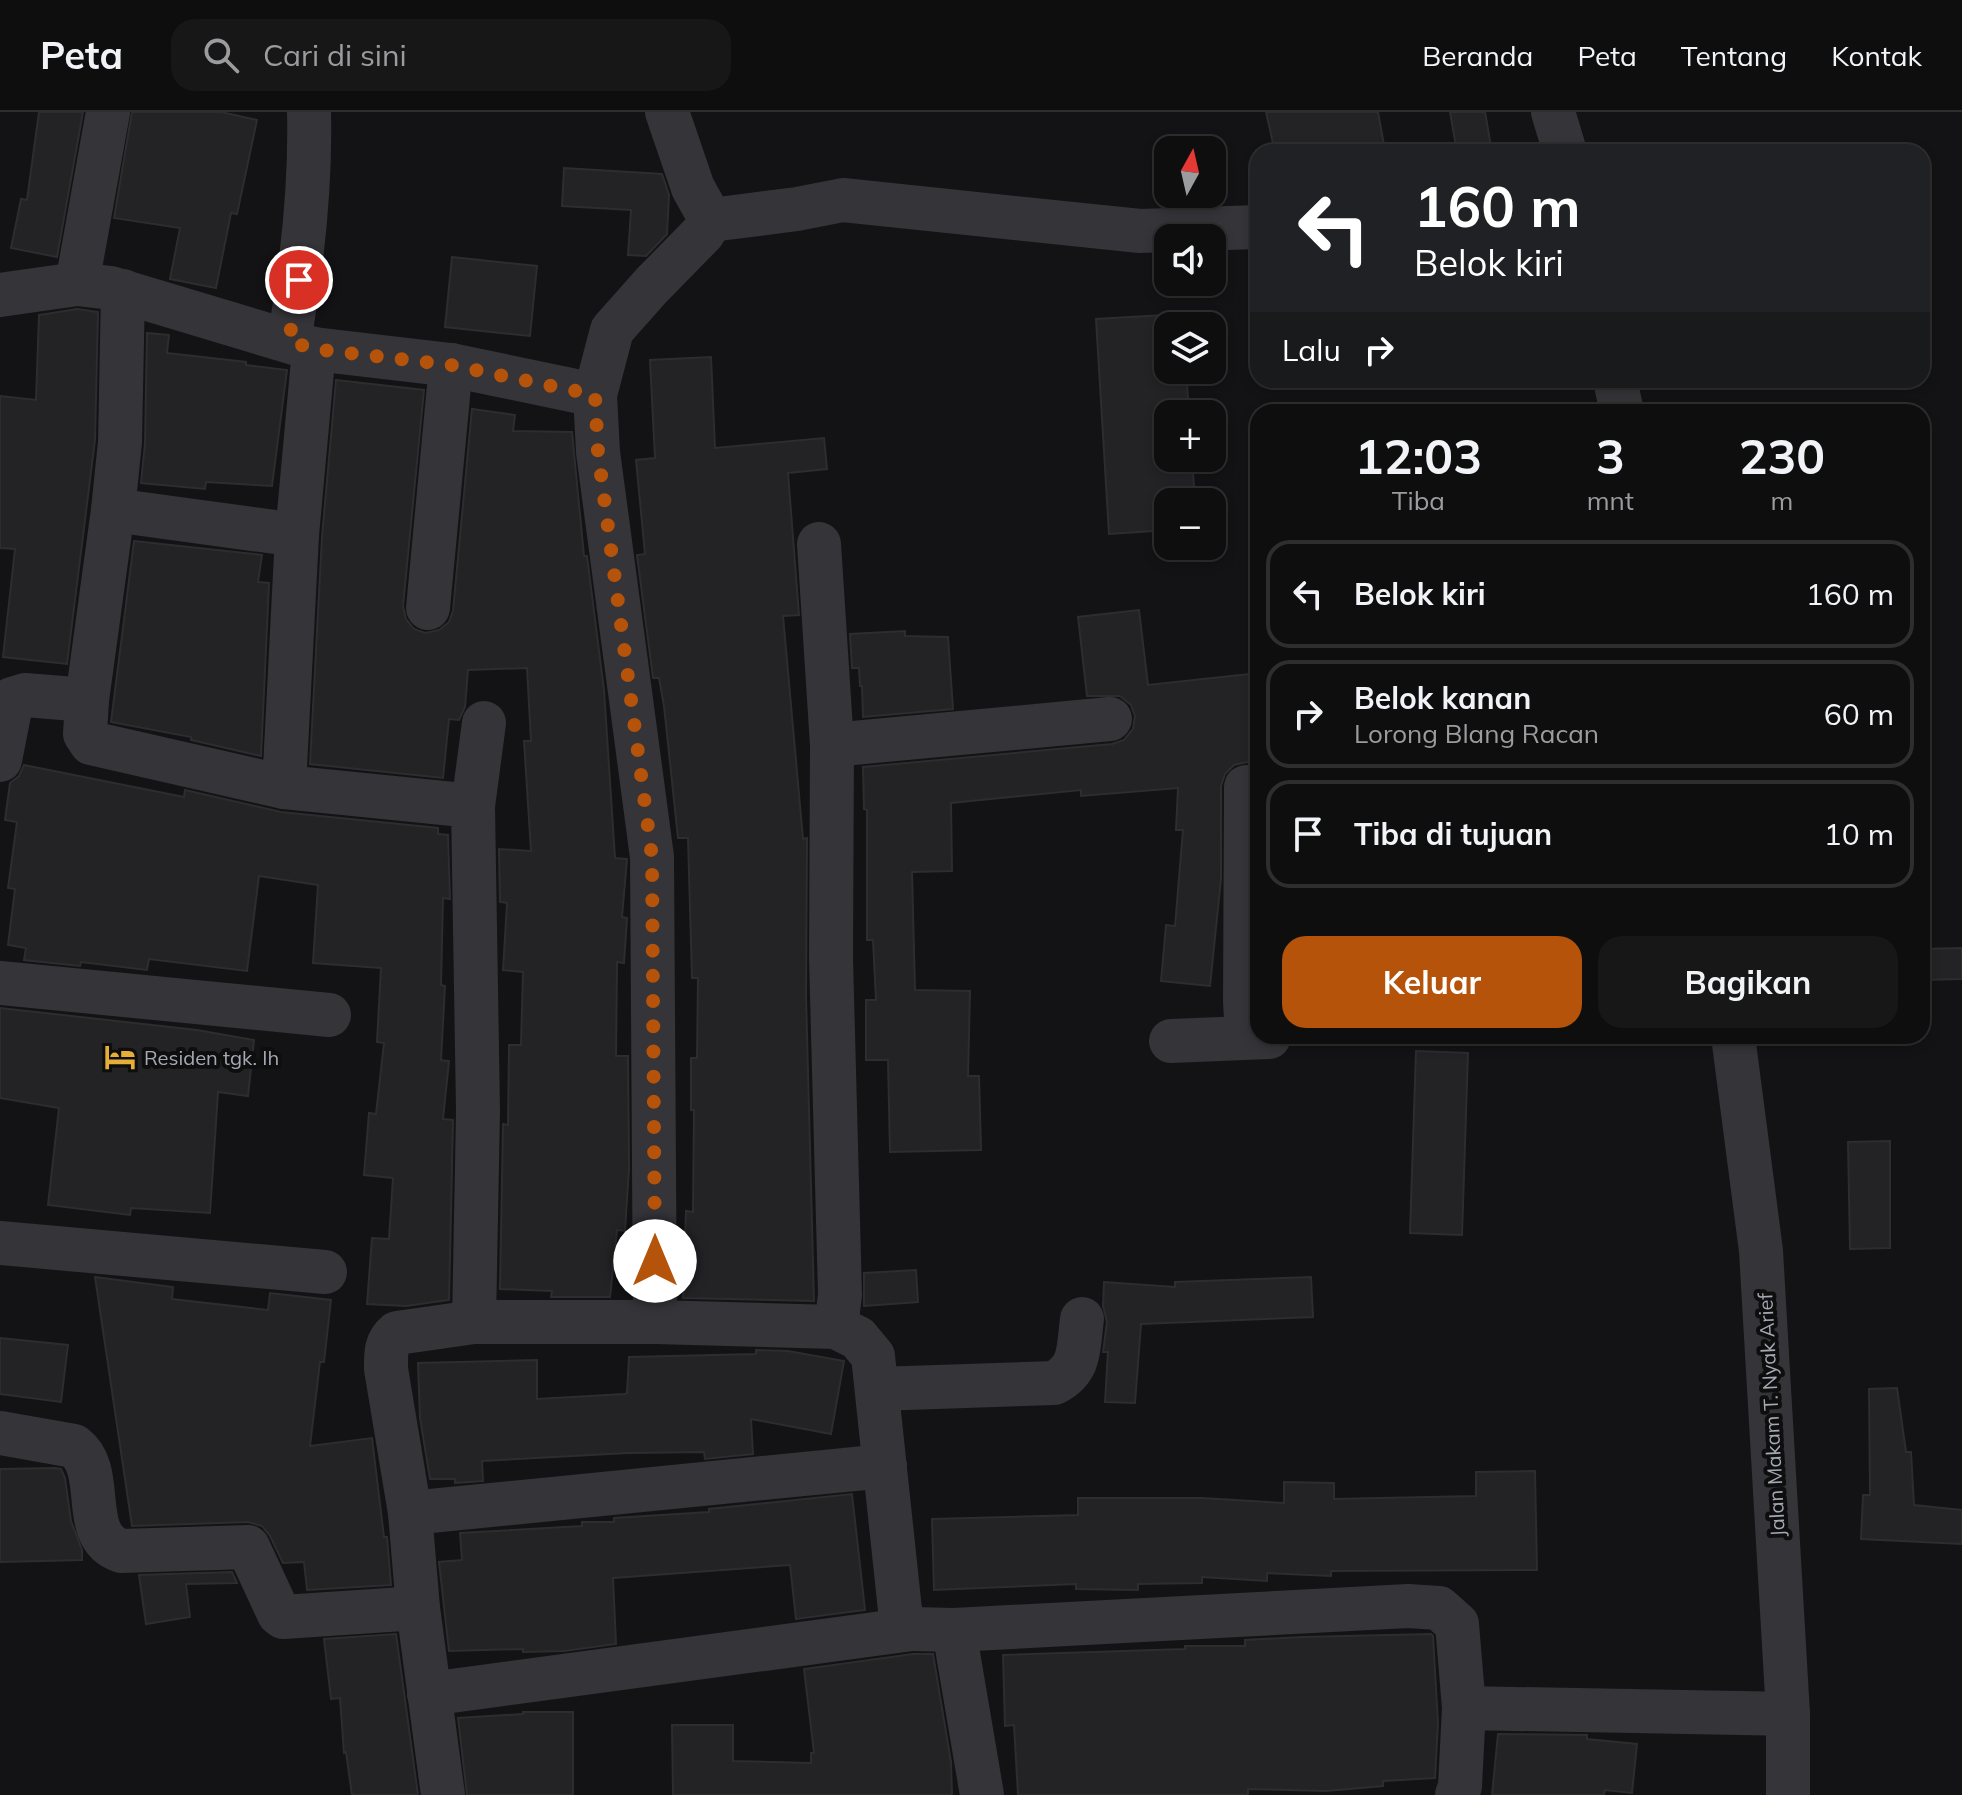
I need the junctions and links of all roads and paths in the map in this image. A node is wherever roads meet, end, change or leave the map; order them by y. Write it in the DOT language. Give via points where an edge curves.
graph roads {
  1 [pos="108,112"];
  2 [pos="309,112"];
  3 [pos="667,112"];
  4 [pos="1553,112"];
  5 [pos="1563,144"];
  6 [pos="711,220"];
  7 [pos="1250,227"];
  8 [pos="77,284"];
  9 [pos="123,291"];
  10 [pos="0,295"];
  11 [pos="302,345"];
  12 [pos="451,365"];
  13 [pos="595,395"];
  14 [pos="113,510"];
  15 [pos="297,535"];
  16 [pos="819,544"];
  17 [pos="428,608"];
  18 [pos="87,700"];
  19 [pos="1110,719"];
  20 [pos="484,723"];
  21 [pos="832,745"];
  22 [pos="0,760"];
  23 [pos="284,787"];
  24 [pos="1246,787"];
  25 [pos="473,806"];
  26 [pos="0,983"];
  27 [pos="329,1015"];
  28 [pos="1250,1022"];
  29 [pos="1250,1036"];
  30 [pos="1171,1041"];
  31 [pos="1734,1044"];
  32 [pos="0,1243"];
  33 [pos="325,1272"];
  34 [pos="1082,1319"];
  35 [pos="474,1322"];
  36 [pos="655,1322"];
  37 [pos="836,1327"];
  38 [pos="877,1389"];
  39 [pos="0,1433"];
  40 [pos="885,1466"];
  41 [pos="410,1513"];
  42 [pos="418,1608"];
  43 [pos="933,1630"];
  44 [pos="429,1694"];
  45 [pos="1464,1708"];
  46 [pos="1788,1714"];
  47 [pos="443,1795"];
  48 [pos="982,1795"];
  49 [pos="1457,1795"];
  50 [pos="1788,1795"];
  1 -- 8 [label="street"];
  2 -- 11 [label="street" via="309,181 299,280"];
  3 -- 6 [label="street" via="693,188"];
  4 -- 5 [label="street"];
  6 -- 7 [label="street" via="843,200 1140,231"];
  6 -- 13 [label="street" via="612,330"];
  8 -- 9 [label="street"];
  8 -- 10 [label="street"];
  9 -- 11 [label="street"];
  9 -- 14 [label="street"];
  11 -- 12 [label="street"];
  11 -- 15 [label="street"];
  12 -- 13 [label="street"];
  12 -- 17 [label="street"];
  13 -- 36 [label="street" via="598,452 652,857"];
  14 -- 15 [label="street"];
  14 -- 18 [label="street"];
  15 -- 23 [label="street"];
  16 -- 21 [label="street"];
  18 -- 22 [label="street" via="25,695 12,699"];
  18 -- 23 [label="street" via="85,734 91,743"];
  19 -- 21 [label="street"];
  20 -- 25 [label="street"];
  21 -- 37 [label="street" via="831,958 840,1295"];
  23 -- 25 [label="street"];
  24 -- 28 [label="street" via="1245,1001"];
  25 -- 35 [label="street" via="478,1111"];
  26 -- 27 [label="street"];
  29 -- 30 [label="street"];
  31 -- 46 [label="street, Jalan Makam T. Nyak Arief" via="1761,1251"];
  32 -- 33 [label="street"];
  34 -- 38 [label="street" via="1075,1366 1054,1383"];
  35 -- 36 [label="street"];
  35 -- 41 [label="street" via="397,1333 387,1348"];
  36 -- 37 [label="street"];
  37 -- 38 [label="street" via="866,1345 873,1356"];
  38 -- 40 [label="street"];
  39 -- 42 [label="street" via="74,1446 81,1452 91,1472 98,1533 111,1548 248,1547 283,1617"];
  40 -- 41 [label="street"];
  40 -- 43 [label="street" via="900,1610 904,1622"];
  41 -- 42 [label="street"];
  42 -- 44 [label="street"];
  43 -- 44 [label="street"];
  43 -- 45 [label="street" via="1439,1608 1457,1624"];
  43 -- 48 [label="street"];
  44 -- 47 [label="street"];
  45 -- 46 [label="street"];
  45 -- 49 [label="street"];
  46 -- 50 [label="street, Jalan Makam T. Nyak Arief"];
}
